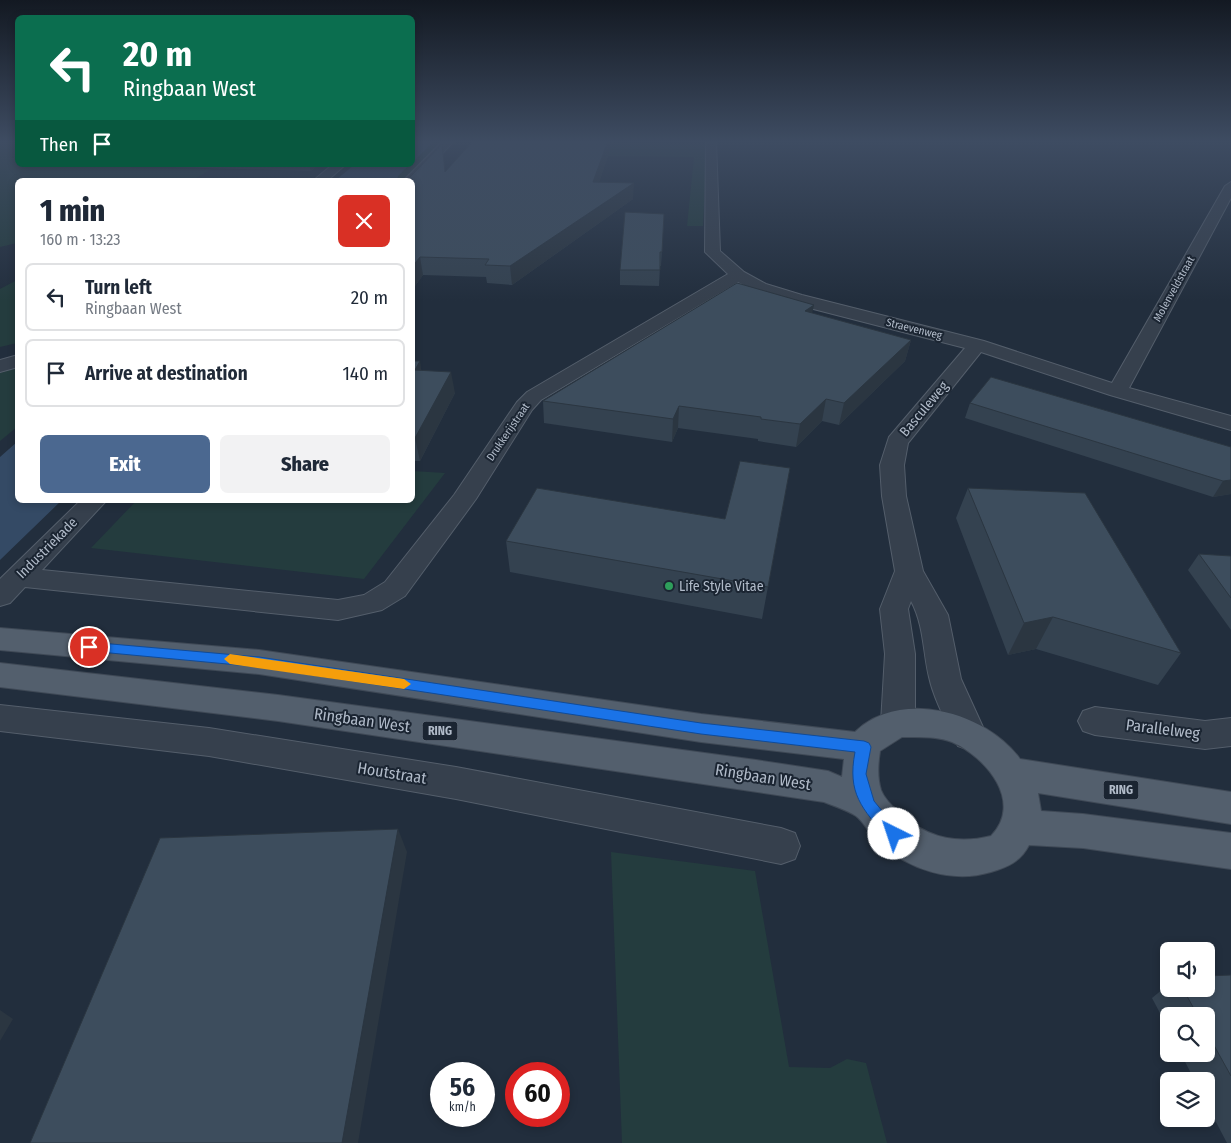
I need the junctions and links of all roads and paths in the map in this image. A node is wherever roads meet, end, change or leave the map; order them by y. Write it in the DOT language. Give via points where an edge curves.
graph roads {
  1 [pos="712,194"];
  2 [pos="1226,194"];
  3 [pos="738,275"];
  4 [pos="977,345"];
  5 [pos="15,362"];
  6 [pos="0,366"];
  7 [pos="1117,391"];
  8 [pos="1231,423"];
  9 [pos="92,503"];
  10 [pos="910,571"];
  11 [pos="9,587"];
  12 [pos="0,639"];
  13 [pos="0,675"];
  14 [pos="0,718"];
  15 [pos="1095,721"];
  16 [pos="898,723"];
  17 [pos="1231,732"];
  18 [pos="970,736"];
  19 [pos="864,747"];
  20 [pos="1011,773"];
  21 [pos="868,804"];
  22 [pos="1231,808"];
  23 [pos="1022,827"];
  24 [pos="781,846"];
  25 [pos="1231,851"];
  1 -- 3 [label="street, Straevenweg" via="713,252"];
  2 -- 7 [label="street, Molenveldstraat"];
  3 -- 4 [label="street, Straevenweg" via="760,287 796,299"];
  3 -- 11 [label="street, Drukkerijstraat" via="534,396 524,406 464,499 395,589 372,604 338,610"];
  4 -- 7 [label="street, Straevenweg"];
  4 -- 10 [label="street, Basculeweg" via="897,442 892,465 894,496"];
  5 -- 6 [label="street"];
  7 -- 8 [label="street, Straevenweg"];
  9 -- 11 [label="street, Industriekade"];
  10 -- 16 [label="street" via="894,609 900,654"];
  10 -- 18 [label="street, Basculeweg" via="933,614 945,679"];
  12 -- 19 [label="main road" via="259,662 701,728"];
  13 -- 21 [label="main road, Ringbaan West / RING" via="278,708 756,775 828,787"];
  14 -- 24 [label="street, Houtstraat" via="219,744 443,781"];
  15 -- 17 [label="street, Parallelweg" via="1205,735"];
  16 -- 18 [label="main road" via="933,723"];
  16 -- 19 [label="main road" via="878,732"];
  18 -- 20 [label="main road" via="993,752"];
  19 -- 21 [label="main road" via="858,774"];
  20 -- 22 [label="main road, RING"];
  20 -- 23 [label="main road" via="1023,800"];
  21 -- 23 [label="main road" via="894,834 930,854 970,860 1003,850"];
  23 -- 25 [label="main road" via="1084,831"];
}
